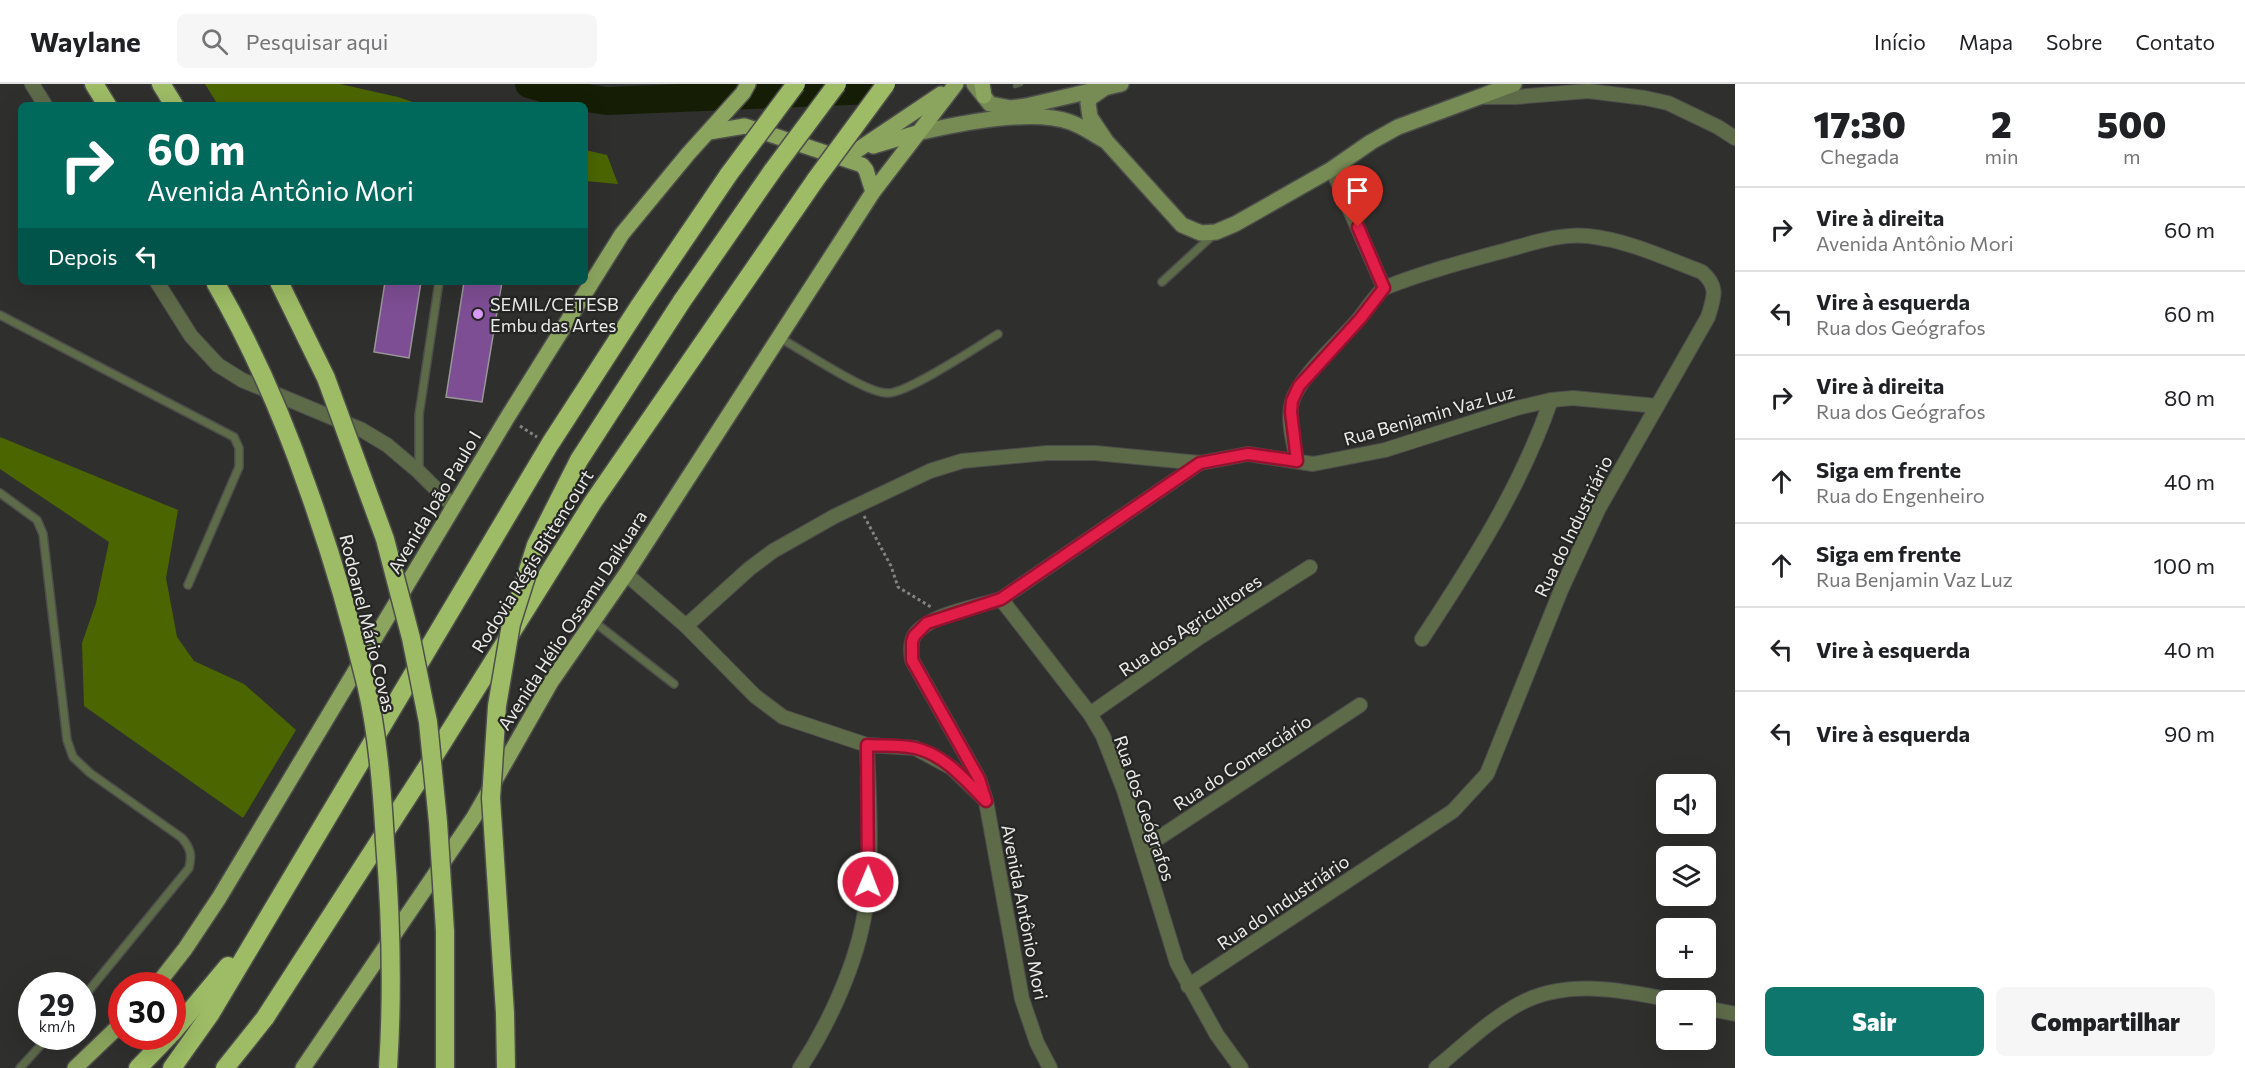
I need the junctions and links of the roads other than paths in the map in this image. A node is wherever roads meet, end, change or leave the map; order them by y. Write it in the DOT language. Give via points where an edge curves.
graph roads {
  1 [pos="32,84"];
  2 [pos="94,84"];
  3 [pos="161,84"];
  4 [pos="747,84"];
  5 [pos="796,84"];
  6 [pos="837,84"];
  7 [pos="886,84"];
  8 [pos="954,84"];
  9 [pos="1121,84"];
  10 [pos="1514,84"];
  11 [pos="980,88"];
  12 [pos="1103,88"];
  13 [pos="1586,88"];
  14 [pos="1482,90"];
  15 [pos="43,102"];
  16 [pos="105,102"];
  17 [pos="172,102"];
  18 [pos="732,104"];
  19 [pos="745,126"];
  20 [pos="709,132"];
  21 [pos="917,133"];
  22 [pos="1735,138"];
  23 [pos="1106,141"];
  24 [pos="856,152"];
  25 [pos="836,158"];
  26 [pos="1332,169"];
  27 [pos="873,192"];
  28 [pos="1216,232"];
  29 [pos="1162,282"];
  30 [pos="160,285"];
  31 [pos="217,285"];
  32 [pos="280,285"];
  33 [pos="440,285"];
  34 [pos="1384,288"];
  35 [pos="0,315"];
  36 [pos="998,334"];
  37 [pos="778,337"];
  38 [pos="1551,400"];
  39 [pos="1657,406"];
  40 [pos="1297,461"];
  41 [pos="1200,463"];
  42 [pos="419,472"];
  43 [pos="0,494"];
  44 [pos="454,507"];
  45 [pos="1310,567"];
  46 [pos="626,574"];
  47 [pos="188,585"];
  48 [pos="1001,599"];
  49 [pos="593,621"];
  50 [pos="686,626"];
  51 [pos="1422,639"];
  52 [pos="674,684"];
  53 [pos="1360,705"];
  54 [pos="1090,714"];
  55 [pos="867,745"];
  56 [pos="986,801"];
  57 [pos="1142,849"];
  58 [pos="268,915"];
  59 [pos="167,972"];
  60 [pos="96,982"];
  61 [pos="1188,987"];
  62 [pos="1656,998"];
  63 [pos="1716,1010"];
  64 [pos="1735,1014"];
  65 [pos="186,1015"];
  66 [pos="108,1036"];
  67 [pos="37,1050"];
  68 [pos="155,1050"];
  69 [pos="20,1068"];
  70 [pos="75,1068"];
  71 [pos="138,1068"];
  72 [pos="172,1068"];
  73 [pos="225,1068"];
  74 [pos="303,1068"];
  75 [pos="388,1068"];
  76 [pos="446,1068"];
  77 [pos="506,1068"];
  78 [pos="801,1068"];
  79 [pos="1050,1068"];
  80 [pos="1241,1068"];
  81 [pos="1436,1068"];
  1 -- 15 [label="street"];
  2 -- 16 [label="highway"];
  3 -- 17 [label="highway"];
  4 -- 18 [label="main road, Avenida João Paulo I"];
  5 -- 58 [label="highway, bridge" via="729,174 550,444"];
  6 -- 77 [label="highway, bridge" via="682,301 579,460 536,545 511,624 497,706 491,798"];
  7 -- 73 [label="highway, Rodovia Régis Bittencourt, bridge" via="593,502 265,1018"];
  8 -- 21 [label="main road, Avenida Hélio Ossamu Daikuara"];
  8 -- 24 [label="main road"];
  9 -- 12 [label="main road"];
  10 -- 14 [label="main road"];
  11 -- 12 [label="main road" via="990,104 1011,108"];
  12 -- 23 [label="main road" via="1090,98 1088,110"];
  13 -- 14 [label="street" via="1516,97"];
  13 -- 22 [label="street" via="1668,103"];
  14 -- 26 [label="main road" via="1398,127"];
  18 -- 19 [label="main road"];
  18 -- 20 [label="main road, Avenida João Paulo I"];
  19 -- 20 [label="main road"];
  19 -- 25 [label="main road"];
  20 -- 44 [label="main road, Avenida João Paulo I" via="622,234"];
  21 -- 23 [label="main road" via="996,120 1047,117 1071,123"];
  21 -- 24 [label="main road"];
  21 -- 27 [label="main road, Avenida Hélio Ossamu Daikuara"];
  23 -- 28 [label="main road" via="1182,225 1201,233"];
  24 -- 25 [label="main road"];
  25 -- 27 [label="main road" via="865,167"];
  26 -- 28 [label="main road"];
  26 -- 34 [label="street"];
  27 -- 37 [label="main road, Avenida Hélio Ossamu Daikuara"];
  28 -- 29 [label="lane"];
  30 -- 42 [label="street" via="192,336 218,365 242,381 362,430"];
  31 -- 75 [label="highway, Rodoanel Mário Covas, bridge" via="260,366 296,455 333,561 366,686 382,790 391,922"];
  32 -- 76 [label="highway, Rodoanel Mário Covas, bridge" via="326,378 386,538 411,638 428,722 438,822 445,931"];
  33 -- 42 [label="lane" via="419,415"];
  34 -- 39 [label="street, Rua do Industriário" via="1484,256 1572,235 1622,242 1702,272 1714,288 1708,317"];
  34 -- 40 [label="street" via="1299,386 1291,412"];
  35 -- 47 [label="lane" via="234,437 239,467"];
  36 -- 37 [label="lane" via="909,387 888,393 858,383"];
  37 -- 46 [label="main road, Avenida Hélio Ossamu Daikuara"];
  38 -- 39 [label="street, Rua Benjamin Vaz Luz" via="1573,398"];
  38 -- 40 [label="street, Rua Benjamin Vaz Luz" via="1385,450 1313,464"];
  38 -- 51 [label="street" via="1530,456 1492,529"];
  39 -- 61 [label="street, Rua do Industriário" via="1594,518 1486,774 1453,811"];
  40 -- 41 [label="street, Rua Benjamin Vaz Luz" via="1248,454"];
  41 -- 48 [label="street"];
  41 -- 50 [label="street, Rua Benjamin Vaz Luz" via="1095,453 1047,453 962,461 930,471 773,551"];
  42 -- 44 [label="street"];
  43 -- 60 [label="lane" via="37,520 43,534 67,740 73,757 182,838 192,857 189,868"];
  44 -- 59 [label="main road, Avenida João Paulo I" via="219,898"];
  45 -- 54 [label="street, Rua dos Agricultores"];
  46 -- 49 [label="main road, Avenida Hélio Ossamu Daikuara"];
  46 -- 50 [label="street"];
  48 -- 54 [label="street, Rua dos Geógrafos"];
  48 -- 56 [label="street" via="927,623 914,636 911,649 912,660 979,779"];
  49 -- 52 [label="lane"];
  49 -- 74 [label="main road, Avenida Hélio Ossamu Daikuara" via="551,682 474,816"];
  50 -- 55 [label="street" via="755,696 783,717"];
  53 -- 57 [label="street, Rua do Comerciário"];
  54 -- 57 [label="street, Rua dos Geógrafos" via="1124,790"];
  55 -- 56 [label="street" via="915,748 934,756"];
  55 -- 78 [label="street" via="865,913 840,991"];
  56 -- 79 [label="street, Avenida Antônio Mori" via="1022,999"];
  57 -- 61 [label="street, Rua dos Geógrafos" via="1167,936"];
  58 -- 65 [label="highway"];
  58 -- 72 [label="highway" via="211,1013"];
  61 -- 80 [label="street, Rua dos Geógrafos"];
  62 -- 81 [label="street" via="1607,990 1570,989 1545,994 1500,1017"];
  63 -- 64 [label="street"];
  66 -- 70 [label="main road"];
  67 -- 69 [label="lane"];
  68 -- 71 [label="highway"];
}
